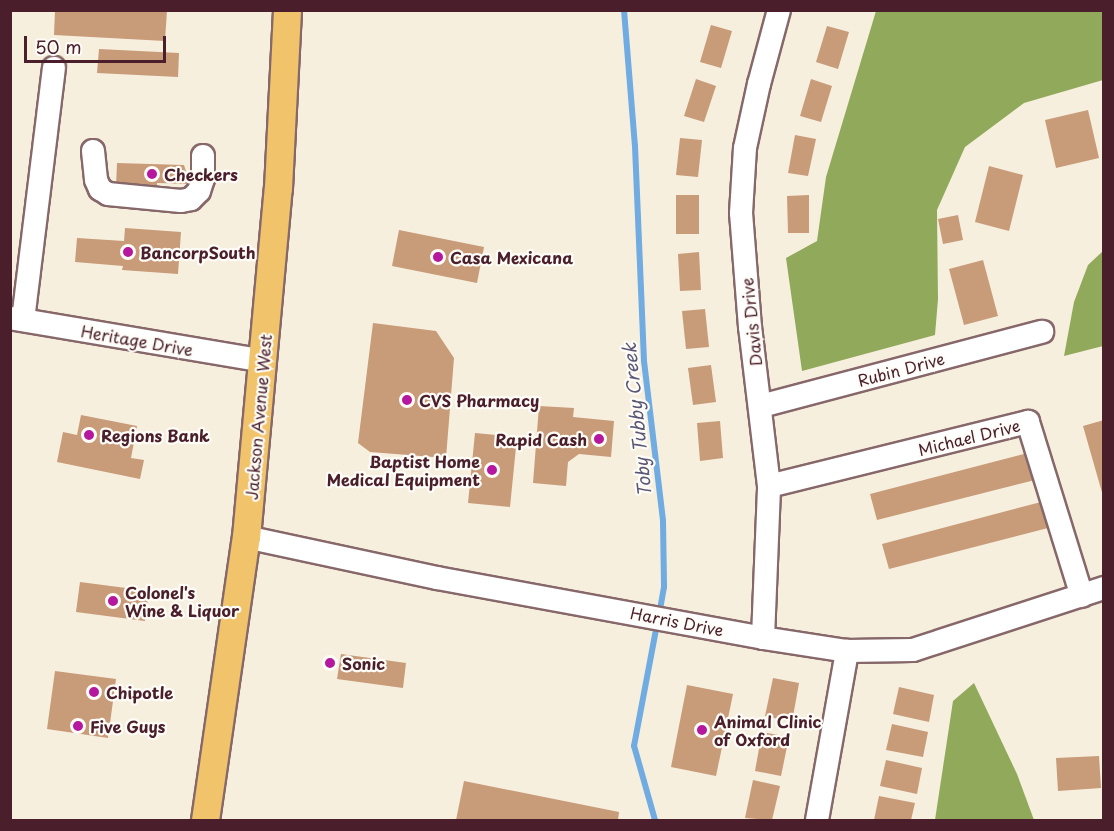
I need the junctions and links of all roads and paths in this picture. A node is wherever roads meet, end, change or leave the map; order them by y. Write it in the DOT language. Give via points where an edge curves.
graph roads {
  1 [pos="287,10"];
  2 [pos="779,10"];
  3 [pos="54,68"];
  4 [pos="93,151"];
  5 [pos="203,156"];
  6 [pos="17,319"];
  7 [pos="1041,332"];
  8 [pos="263,361"];
  9 [pos="761,406"];
  10 [pos="769,486"];
  11 [pos="246,537"];
  12 [pos="1104,588"];
  13 [pos="1082,596"];
  14 [pos="763,638"];
  15 [pos="847,651"];
  16 [pos="205,820"];
  17 [pos="817,820"];
  1 -- 8 [label="main road, Jackson Avenue West" via="278,188"];
  2 -- 9 [label="street, Davis Drive" via="745,148 741,213"];
  3 -- 6 [label="street"];
  4 -- 5 [label="street" via="99,189 108,194 181,201 191,199 199,191"];
  6 -- 8 [label="street, Heritage Drive"];
  7 -- 9 [label="street, Rubin Drive"];
  8 -- 11 [label="main road, Jackson Avenue West"];
  9 -- 10 [label="street, Davis Drive"];
  10 -- 13 [label="street, Michael Drive" via="1028,422"];
  10 -- 14 [label="street, Davis Drive"];
  11 -- 14 [label="street, Harris Drive" via="437,578"];
  11 -- 16 [label="main road, Jackson Avenue West"];
  12 -- 13 [label="street, Harris Drive"];
  13 -- 15 [label="street, Harris Drive" via="913,650"];
  14 -- 15 [label="street, Harris Drive"];
  15 -- 17 [label="street"];
}
